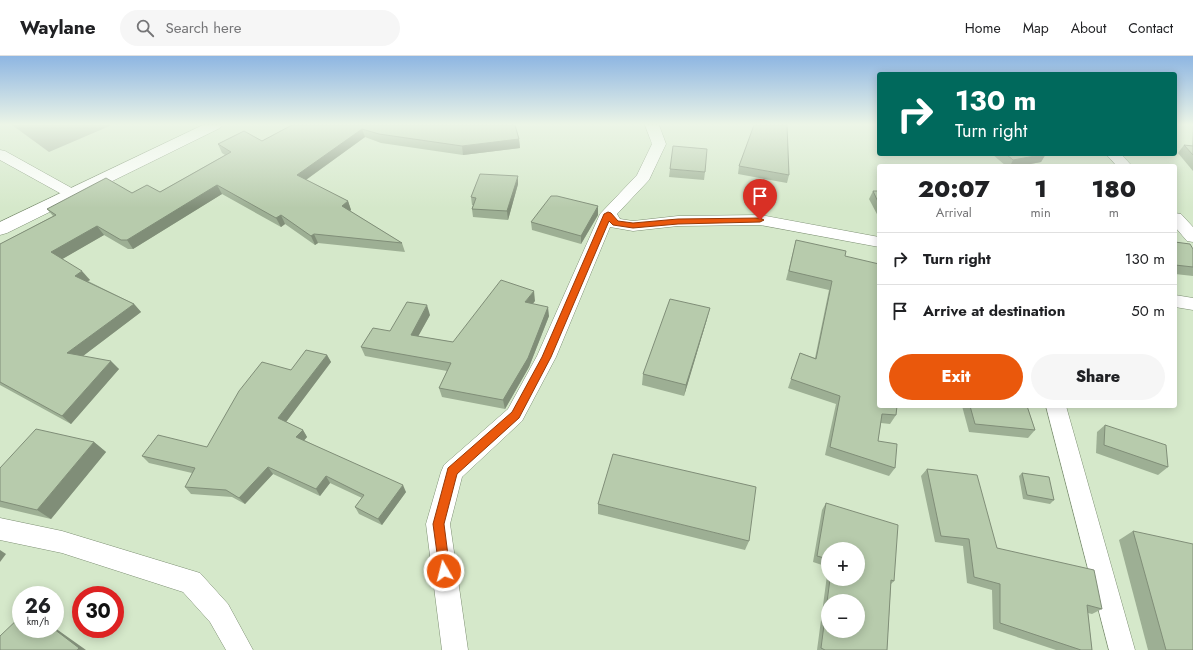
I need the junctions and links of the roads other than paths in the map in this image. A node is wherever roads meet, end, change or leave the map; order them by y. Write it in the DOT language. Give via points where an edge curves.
graph roads {
  1 [pos="157,153"];
  2 [pos="655,153"];
  3 [pos="0,154"];
  4 [pos="1115,156"];
  5 [pos="1123,164"];
  6 [pos="72,194"];
  7 [pos="608,214"];
  8 [pos="1177,220"];
  9 [pos="0,229"];
  10 [pos="1193,237"];
  11 [pos="877,242"];
  12 [pos="1177,301"];
  13 [pos="1193,304"];
  14 [pos="1057,408"];
  15 [pos="0,529"];
  16 [pos="240,650"];
  17 [pos="455,650"];
  18 [pos="1122,650"];
  1 -- 6 [label="main road"];
  2 -- 7 [label="street" via="644,177"];
  3 -- 6 [label="street"];
  4 -- 5 [label="street"];
  6 -- 9 [label="main road"];
  7 -- 11 [label="street" via="615,223 633,226 678,221 760,220"];
  7 -- 17 [label="street" via="546,357 515,415 452,472 438,524"];
  8 -- 10 [label="street"];
  12 -- 13 [label="street"];
  14 -- 18 [label="street"];
  15 -- 16 [label="street" via="62,542 191,582 219,612"];
}
